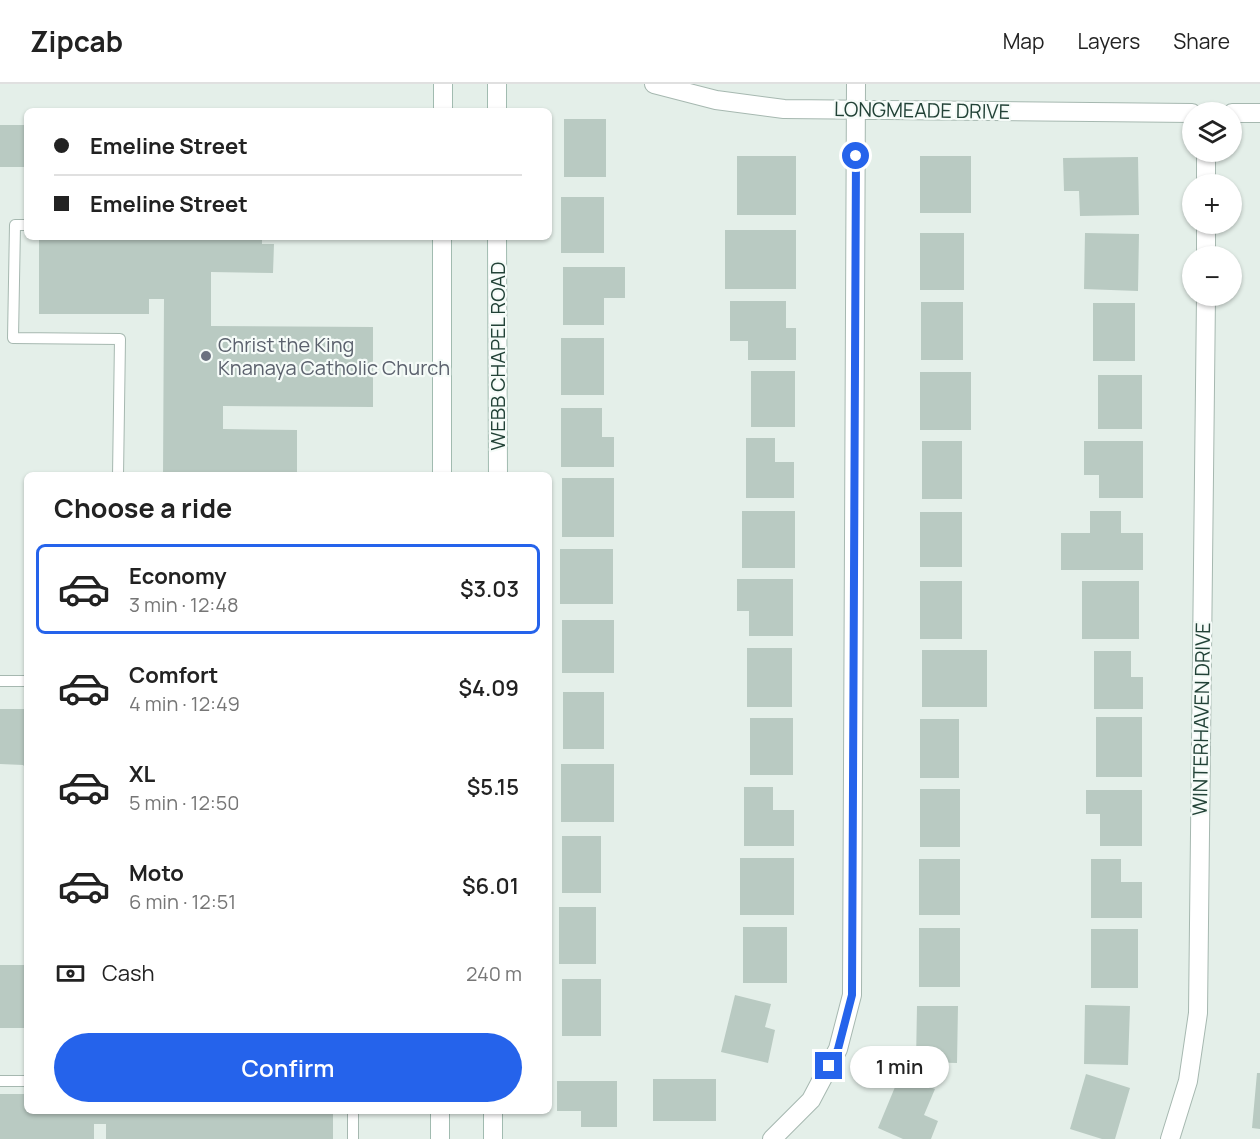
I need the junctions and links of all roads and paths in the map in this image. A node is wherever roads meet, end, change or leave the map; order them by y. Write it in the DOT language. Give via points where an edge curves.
graph roads {
  1 [pos="443,84"];
  2 [pos="496,84"];
  3 [pos="654,84"];
  4 [pos="856,84"];
  5 [pos="443,108"];
  6 [pos="497,108"];
  7 [pos="856,108"];
  8 [pos="1182,113"];
  9 [pos="1242,113"];
  10 [pos="1260,113"];
  11 [pos="24,225"];
  12 [pos="442,240"];
  13 [pos="497,240"];
  14 [pos="1206,306"];
  15 [pos="118,472"];
  16 [pos="442,472"];
  17 [pos="498,472"];
  18 [pos="0,681"];
  19 [pos="24,681"];
  20 [pos="0,1081"];
  21 [pos="24,1081"];
  22 [pos="353,1114"];
  23 [pos="440,1114"];
  24 [pos="493,1114"];
  25 [pos="352,1139"];
  26 [pos="440,1139"];
  27 [pos="493,1139"];
  28 [pos="772,1139"];
  29 [pos="1170,1139"];
  1 -- 5 [label="street"];
  2 -- 6 [label="street"];
  3 -- 7 [label="street, LONGMEADE DRIVE" via="716,100 761,106"];
  4 -- 7 [label="street"];
  7 -- 8 [label="street, LONGMEADE DRIVE"];
  7 -- 28 [label="street" via="852,995 838,1049 811,1100"];
  9 -- 10 [label="street"];
  11 -- 15 [label="lane" via="15,225 14,338 120,339"];
  12 -- 16 [label="street"];
  13 -- 17 [label="street, WEBB CHAPEL ROAD"];
  14 -- 29 [label="street, WINTERHAVEN DRIVE" via="1198,1013 1188,1082"];
  18 -- 19 [label="lane"];
  20 -- 21 [label="lane"];
  22 -- 25 [label="lane"];
  23 -- 26 [label="street"];
  24 -- 27 [label="street"];
}
